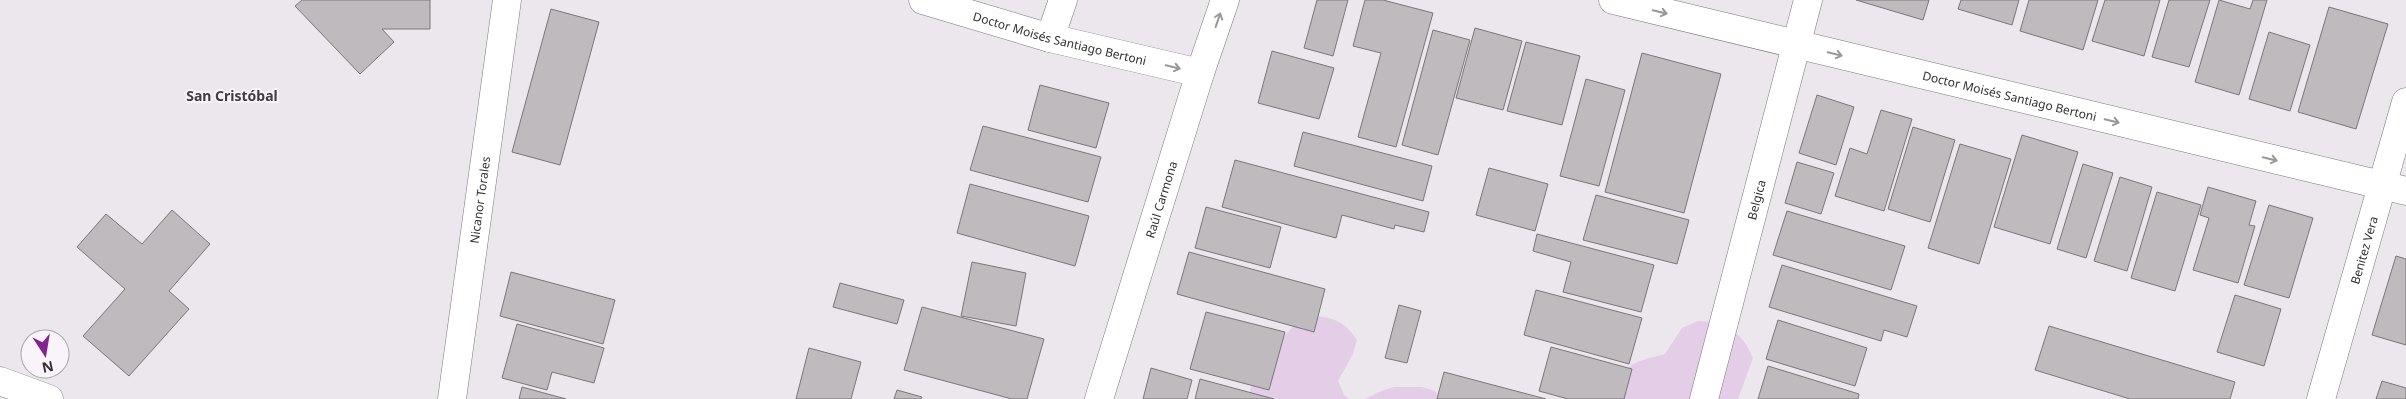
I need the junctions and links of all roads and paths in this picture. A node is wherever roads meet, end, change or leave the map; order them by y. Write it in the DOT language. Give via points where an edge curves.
graph roads {
  1 [pos="507,0"];
  2 [pos="923,0"];
  3 [pos="1063,0"];
  4 [pos="1225,0"];
  5 [pos="1613,0"];
  6 [pos="1808,0"];
  7 [pos="1050,38"];
  8 [pos="1796,44"];
  9 [pos="1200,73"];
  10 [pos="2406,102"];
  11 [pos="2394,189"];
  12 [pos="0,381"];
  13 [pos="49,399"];
  14 [pos="452,399"];
  15 [pos="1099,399"];
  16 [pos="1704,399"];
  17 [pos="2321,399"];
  1 -- 14 [label="street, Nicanor Torales"];
  2 -- 7 [label="street, Doctor Moisés Santiago Bertoni"];
  3 -- 7 [label="street"];
  9 -- 4 [label="street, Raúl Carmona, one-way"];
  5 -- 8 [label="street, Doctor Moisés Santiago Bertoni, one-way"];
  6 -- 8 [label="street, Belgica"];
  7 -- 9 [label="street, Doctor Moisés Santiago Bertoni, one-way"];
  8 -- 11 [label="street, Doctor Moisés Santiago Bertoni, one-way"];
  8 -- 16 [label="street, Belgica"];
  9 -- 15 [label="street, Raúl Carmona"];
  10 -- 11 [label="street, Benitez Vera"];
  11 -- 17 [label="street, Benitez Vera"];
  12 -- 13 [label="street"];
}
